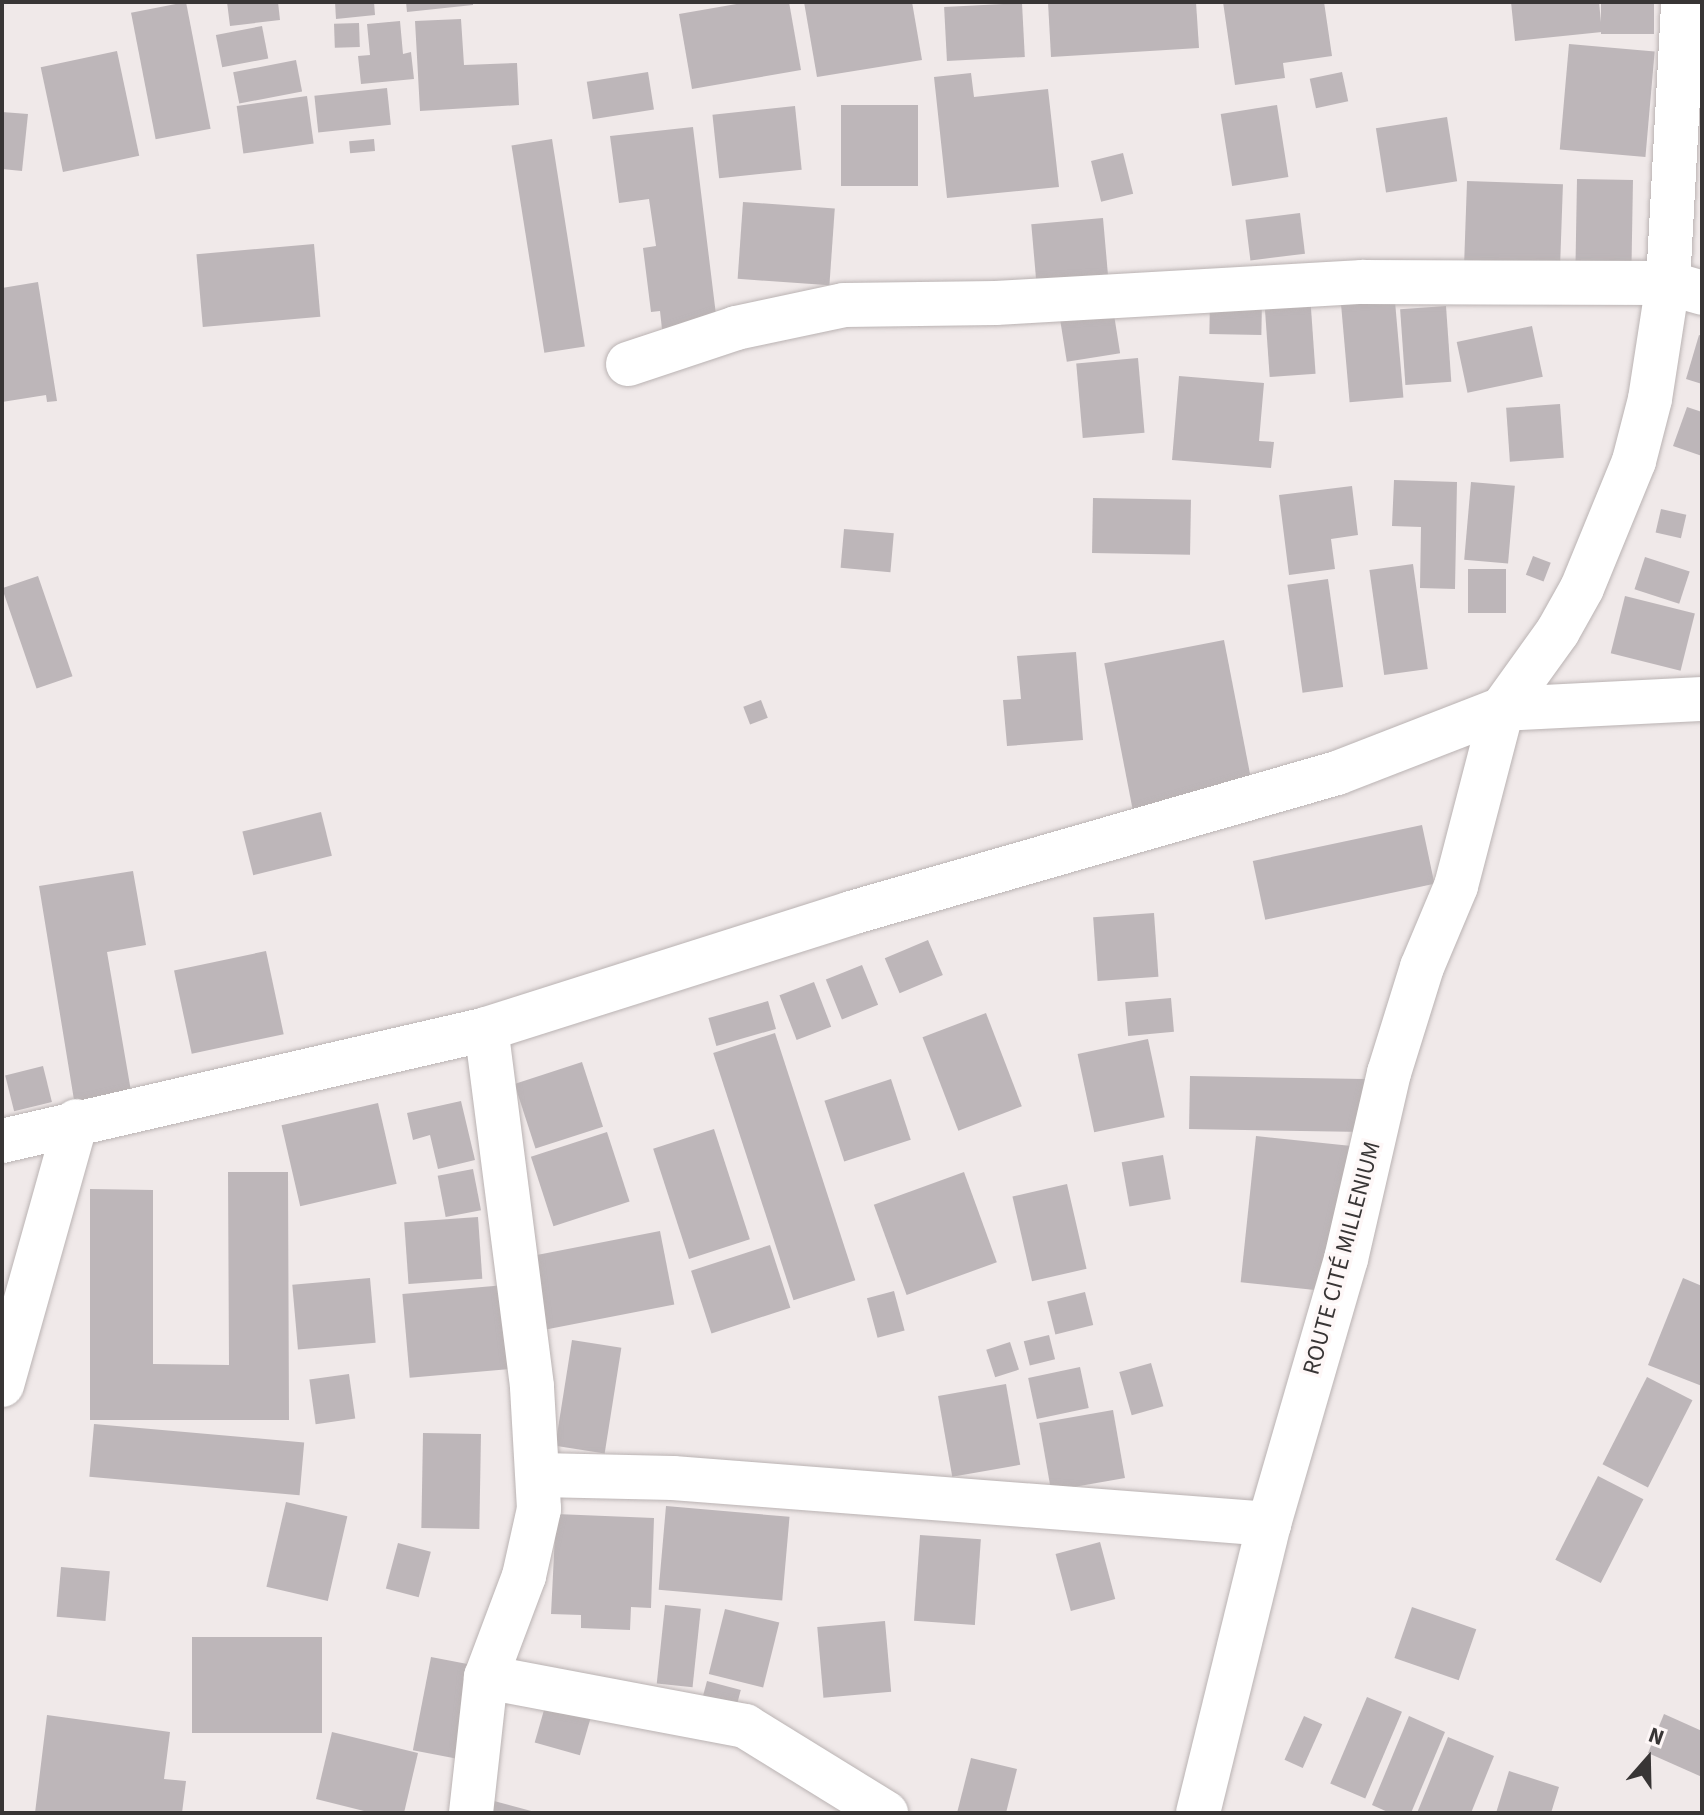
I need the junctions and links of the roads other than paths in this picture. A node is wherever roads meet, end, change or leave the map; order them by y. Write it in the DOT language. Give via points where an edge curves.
graph roads {
  1 [pos="1683,2"];
  2 [pos="1685,288"];
  3 [pos="628,364"];
  4 [pos="1702,699"];
  5 [pos="1502,709"];
  6 [pos="486,1029"];
  7 [pos="76,1121"];
  8 [pos="2,1141"];
  9 [pos="2,1385"];
  10 [pos="540,1475"];
  11 [pos="1269,1524"];
  12 [pos="486,1677"];
  13 [pos="1201,1799"];
  14 [pos="471,1813"];
  15 [pos="886,1813"];
  16 [pos="1161,1813"];
  1 -- 2 [label="street"];
  2 -- 3 [label="street" via="1362,282 996,303 844,305 736,328"];
  2 -- 5 [label="street" via="1613,516 1558,631"];
  4 -- 5 [label="street"];
  5 -- 6 [label="street" via="1337,773 851,913"];
  5 -- 11 [label="street, ROUTE CITÉ MILLENIUM" via="1456,886 1422,967 1389,1073 1346,1259"];
  6 -- 7 [label="street"];
  6 -- 10 [label="street"];
  7 -- 8 [label="street"];
  7 -- 9 [label="street"];
  10 -- 11 [label="street" via="673,1478"];
  10 -- 12 [label="street" via="539,1509 524,1576"];
  11 -- 13 [label="street, ROUTE CITÉ MILLENIUM"];
  12 -- 14 [label="street"];
  12 -- 15 [label="street" via="745,1726"];
  13 -- 16 [label="street"];
}
